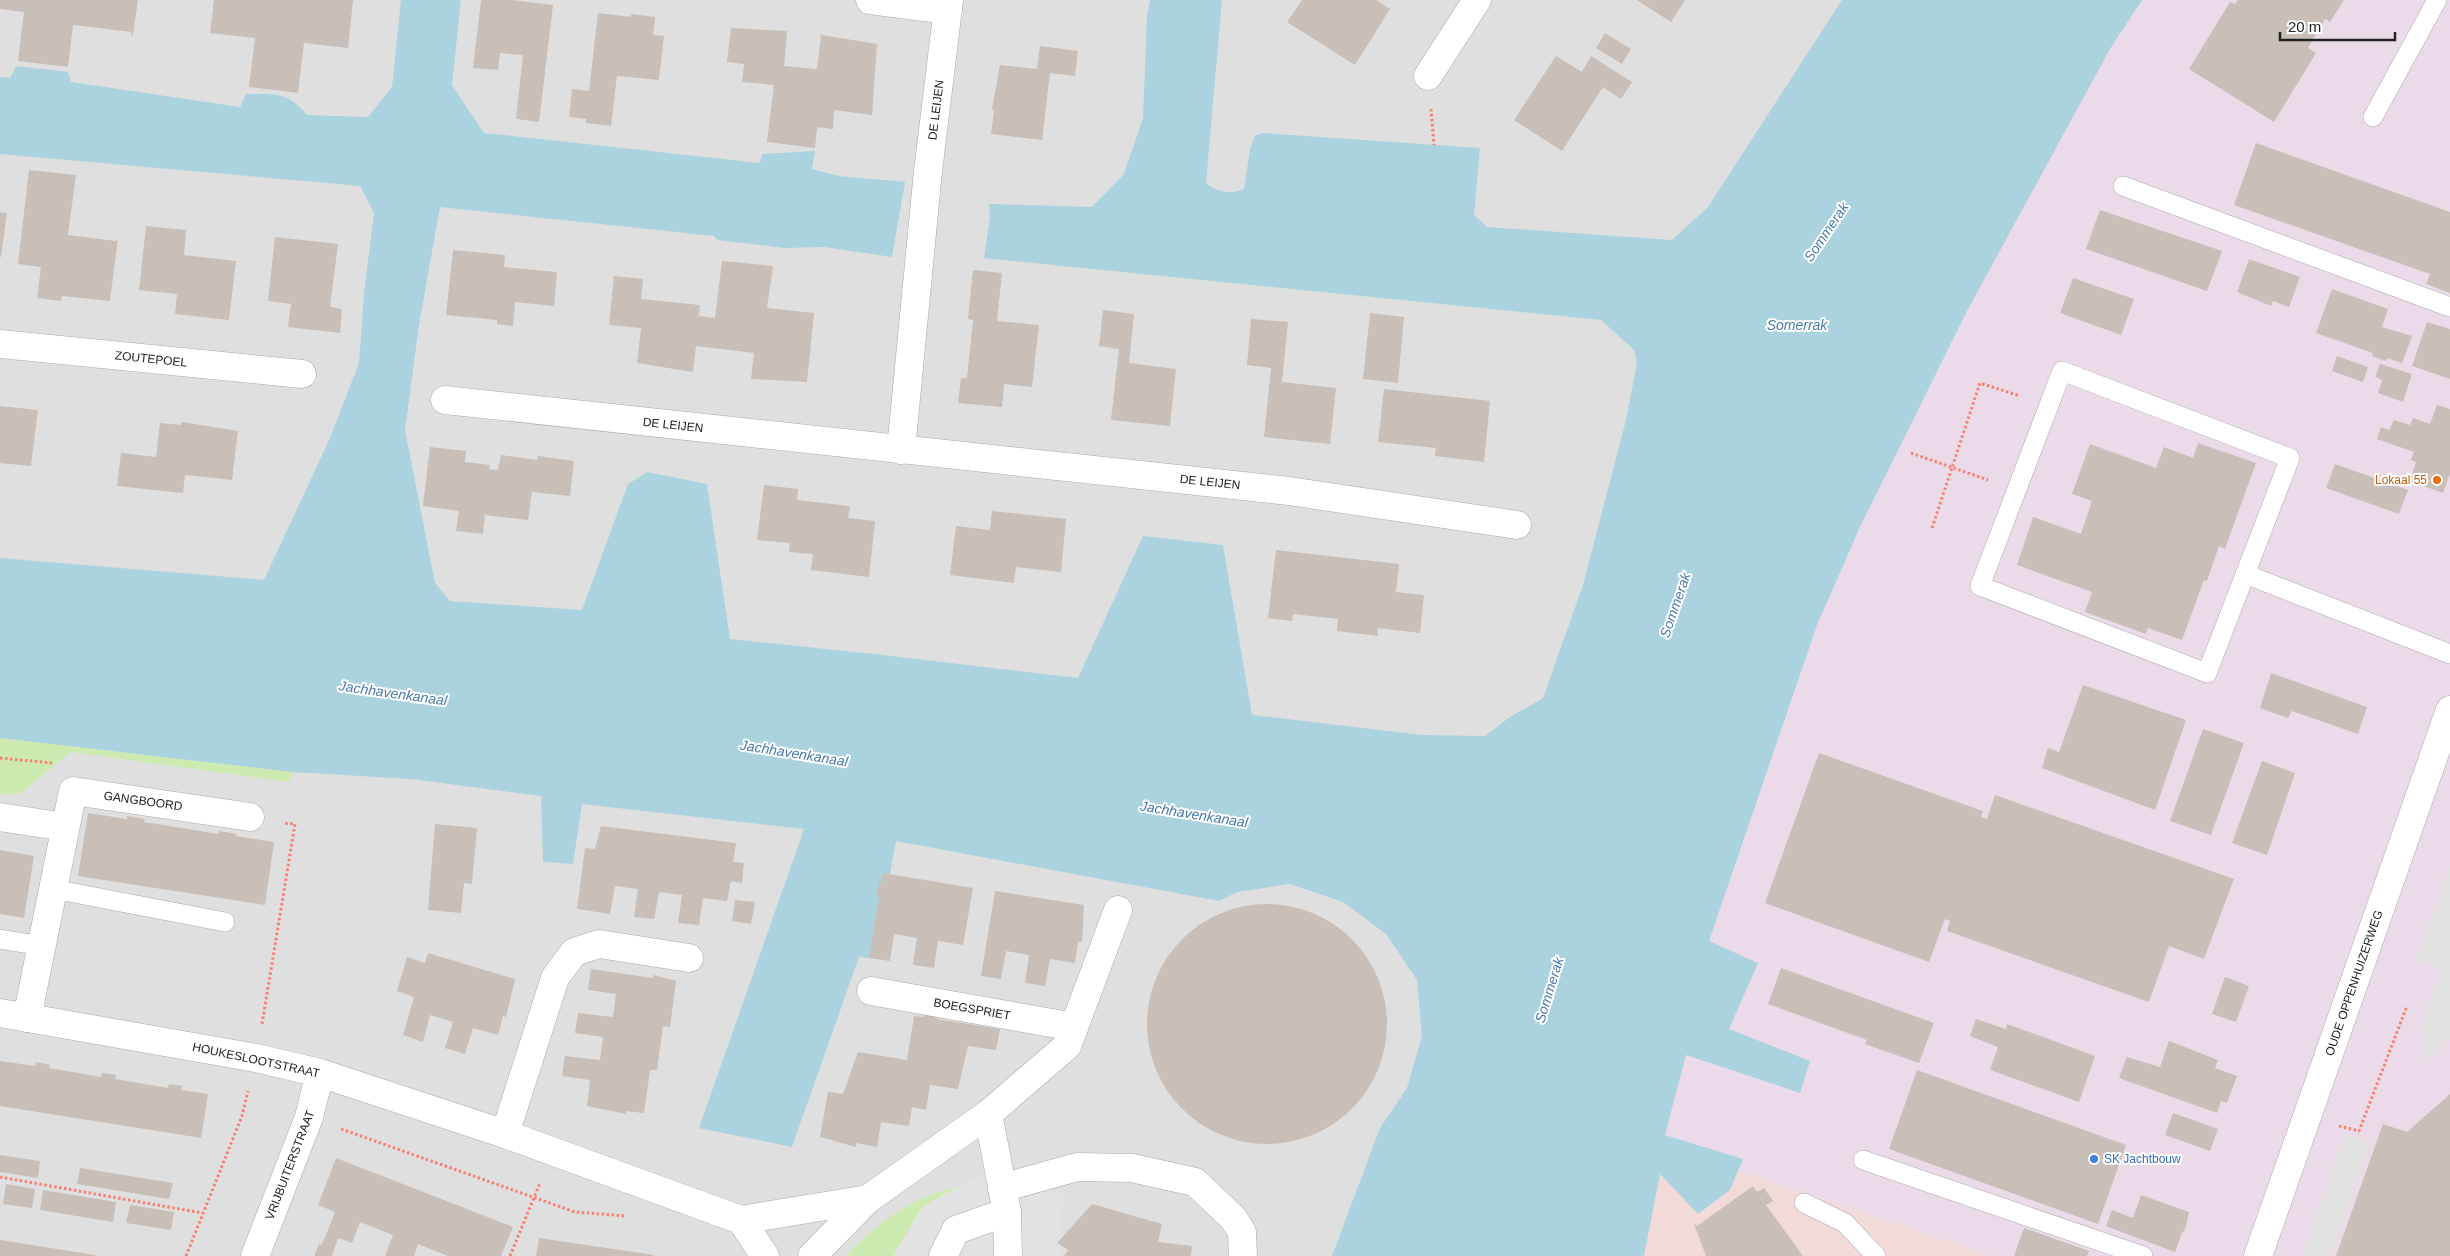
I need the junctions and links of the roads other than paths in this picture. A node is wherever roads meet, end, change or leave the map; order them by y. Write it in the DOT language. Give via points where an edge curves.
graph roads {
  1 [pos="870,0"];
  2 [pos="1477,0"];
  3 [pos="2436,0"];
  4 [pos="949,5"];
  5 [pos="1428,76"];
  6 [pos="2373,118"];
  7 [pos="2123,186"];
  8 [pos="2450,307"];
  9 [pos="0,344"];
  10 [pos="302,374"];
  11 [pos="445,400"];
  12 [pos="901,450"];
  13 [pos="1517,525"];
  14 [pos="2246,574"];
  15 [pos="2450,654"];
  16 [pos="2450,710"];
  17 [pos="0,816"];
  18 [pos="250,816"];
  19 [pos="65,827"];
  20 [pos="53,890"];
  21 [pos="1118,910"];
  22 [pos="225,922"];
  23 [pos="0,939"];
  24 [pos="42,946"];
  25 [pos="689,958"];
  26 [pos="871,991"];
  27 [pos="0,1013"];
  28 [pos="27,1018"];
  29 [pos="1074,1027"];
  30 [pos="320,1073"];
  31 [pos="988,1114"];
  32 [pos="505,1134"];
  33 [pos="1864,1160"];
  34 [pos="868,1200"];
  35 [pos="1004,1200"];
  36 [pos="1804,1203"];
  37 [pos="741,1220"];
  38 [pos="255,1256"];
  39 [pos="765,1256"];
  40 [pos="812,1256"];
  41 [pos="943,1256"];
  42 [pos="1008,1256"];
  43 [pos="1243,1256"];
  44 [pos="1876,1256"];
  45 [pos="2143,1256"];
  46 [pos="2258,1256"];
  1 -- 4 [label="street, DE LEIJEN"];
  2 -- 5 [label="street"];
  3 -- 6 [label="lane"];
  4 -- 12 [label="street, DE LEIJEN" via="928,171"];
  7 -- 8 [label="lane"];
  9 -- 10 [label="street, ZOUTEPOEL"];
  11 -- 12 [label="street, DE LEIJEN"];
  12 -- 13 [label="street, DE LEIJEN" via="1290,491"];
  14 -- 14 [label="lane" via="2290,458 2062,371 1980,586 2207,673"];
  14 -- 15 [label="lane"];
  16 -- 46 [label="street, OUDE OPPENHUIZERWEG"];
  17 -- 19 [label="street"];
  18 -- 19 [label="street, GANGBOORD" via="73,791"];
  19 -- 20 [label="street, GANGBOORD"];
  20 -- 22 [label="lane"];
  20 -- 24 [label="street, GANGBOORD"];
  21 -- 29 [label="street"];
  23 -- 24 [label="lane"];
  24 -- 28 [label="street, GANGBOORD"];
  25 -- 32 [label="street" via="599,944 574,952 555,978"];
  26 -- 29 [label="street, BOEGSPRIET"];
  27 -- 28 [label="street, HOUKESLOOTSTRAAT"];
  28 -- 30 [label="street, HOUKESLOOTSTRAAT" via="256,1058"];
  29 -- 31 [label="street" via="1066,1046"];
  30 -- 32 [label="street, HOUKESLOOTSTRAAT"];
  30 -- 38 [label="street, VRIJBUITERSTRAAT" via="309,1117"];
  31 -- 34 [label="street"];
  31 -- 35 [label="street"];
  32 -- 37 [label="street, HOUKESLOOTSTRAAT"];
  33 -- 45 [label="lane"];
  34 -- 37 [label="street"];
  34 -- 40 [label="street"];
  35 -- 41 [label="street" via="956,1230"];
  35 -- 42 [label="street"];
  35 -- 43 [label="street" via="1077,1167 1132,1168 1195,1182 1233,1218 1242,1232"];
  36 -- 44 [label="lane" via="1845,1224"];
  37 -- 39 [label="street"];
}
